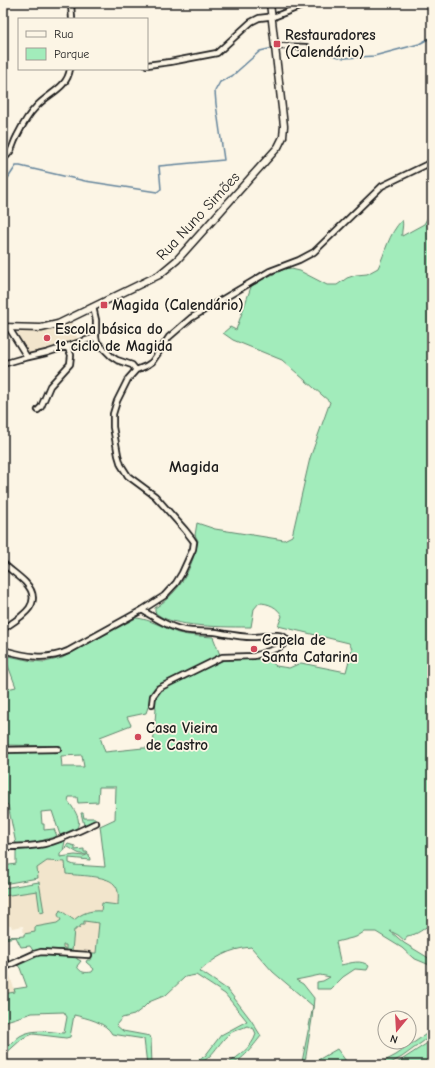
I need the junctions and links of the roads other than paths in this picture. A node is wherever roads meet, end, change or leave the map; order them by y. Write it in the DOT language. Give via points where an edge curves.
graph roads {
  1 [pos="72,3"];
  2 [pos="270,3"];
  3 [pos="310,3"];
  4 [pos="271,17"];
  5 [pos="72,18"];
  6 [pos="275,46"];
  7 [pos="306,47"];
  8 [pos="148,65"];
  9 [pos="70,70"];
  10 [pos="3,159"];
  11 [pos="432,162"];
  12 [pos="93,307"];
  13 [pos="6,327"];
  14 [pos="96,337"];
  15 [pos="68,346"];
  16 [pos="27,357"];
  17 [pos="3,364"];
  18 [pos="136,370"];
  19 [pos="38,410"];
  20 [pos="3,563"];
  21 [pos="142,610"];
  22 [pos="3,629"];
  23 [pos="3,650"];
  24 [pos="152,704"];
  25 [pos="58,749"];
  26 [pos="3,750"];
  27 [pos="96,823"];
  28 [pos="3,847"];
  29 [pos="89,955"];
  30 [pos="3,957"];
  31 [pos="5,967"];
  1 -- 5 [label="street"];
  2 -- 4 [label="street, Rua Nuno Simões"];
  3 -- 4 [label="street"];
  4 -- 6 [label="street, Rua Nuno Simões"];
  4 -- 8 [label="street" via="250,22 217,53"];
  6 -- 7 [label="street"];
  6 -- 12 [label="street, Rua Nuno Simões" via="284,126 284,137 280,144 171,266 159,275"];
  9 -- 10 [label="street" via="64,85 41,101 32,112 17,135 11,152"];
  11 -- 18 [label="street" via="382,186 314,252 270,271 190,318 168,337 152,362"];
  12 -- 13 [label="street, Rua Nuno Simões" via="46,328"];
  12 -- 14 [label="street"];
  13 -- 16 [label="street"];
  14 -- 15 [label="street"];
  14 -- 18 [label="street" via="97,342 111,356 132,365"];
  15 -- 16 [label="street"];
  15 -- 19 [label="street" via="70,364 50,386 42,407"];
  16 -- 17 [label="street"];
  18 -- 21 [label="street" via="128,379 113,414 113,427 121,465 128,476 160,501 190,535 194,546 187,565 176,582 164,596"];
  20 -- 22 [label="street" via="26,583 33,599 28,612"];
  21 -- 23 [label="street" via="60,655 43,658"];
  21 -- 24 [label="street" via="162,622 184,630 251,637 278,635 284,636 287,640 278,648 254,656 222,657 160,688 153,696"];
  25 -- 26 [label="street"];
  27 -- 28 [label="street" via="43,844"];
  29 -- 31 [label="street" via="41,952"];
  30 -- 31 [label="street"];
}
